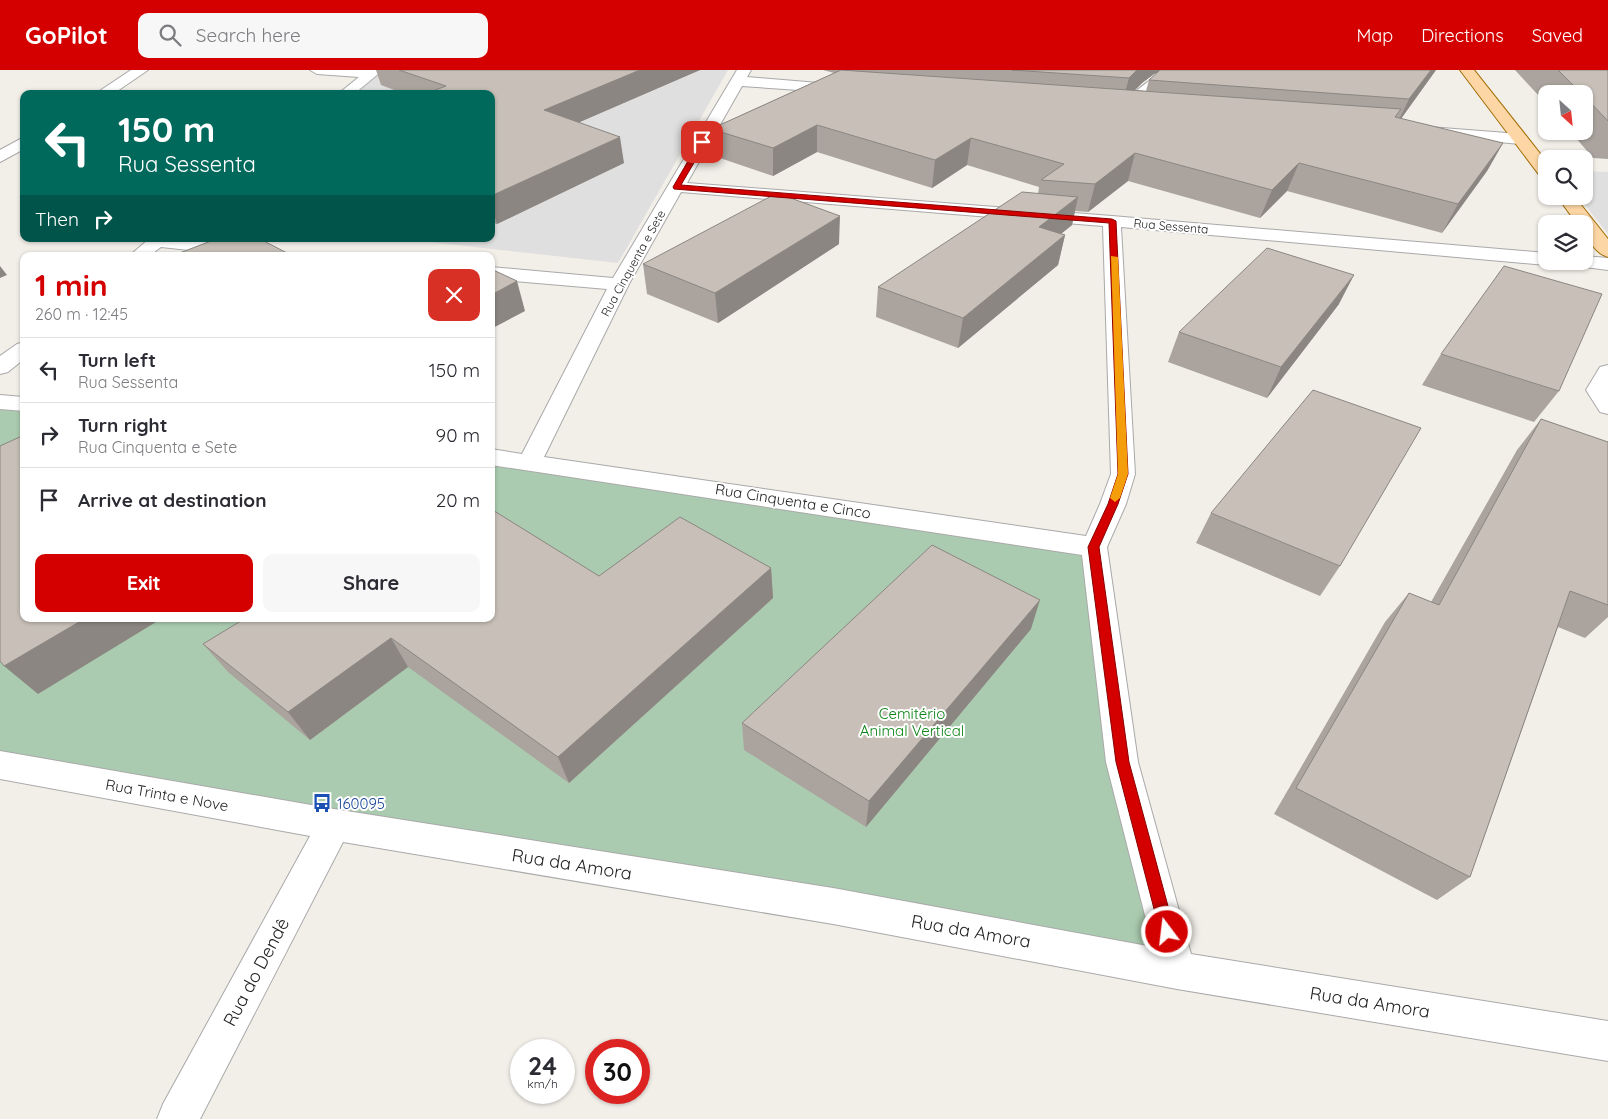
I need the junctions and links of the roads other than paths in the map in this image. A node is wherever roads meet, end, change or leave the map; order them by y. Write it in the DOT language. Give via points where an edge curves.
graph roads {
  1 [pos="141,70"];
  2 [pos="317,70"];
  3 [pos="1181,70"];
  4 [pos="1467,70"];
  5 [pos="374,72"];
  6 [pos="741,76"];
  7 [pos="855,89"];
  8 [pos="108,90"];
  9 [pos="350,90"];
  10 [pos="1109,107"];
  11 [pos="1128,108"];
  12 [pos="1148,110"];
  13 [pos="1412,130"];
  14 [pos="1520,139"];
  15 [pos="20,144"];
  16 [pos="0,157"];
  17 [pos="1538,162"];
  18 [pos="676,187"];
  19 [pos="1572,205"];
  20 [pos="1112,221"];
  21 [pos="156,242"];
  22 [pos="175,242"];
  23 [pos="1608,251"];
  24 [pos="143,252"];
  25 [pos="250,252"];
  26 [pos="1538,258"];
  27 [pos="1593,263"];
  28 [pos="1608,264"];
  29 [pos="495,273"];
  30 [pos="619,284"];
  31 [pos="20,351"];
  32 [pos="0,367"];
  33 [pos="1608,372"];
  34 [pos="0,402"];
  35 [pos="20,404"];
  36 [pos="1608,407"];
  37 [pos="495,457"];
  38 [pos="530,461"];
  39 [pos="1094,547"];
  40 [pos="0,765"];
  41 [pos="334,825"];
  42 [pos="1177,970"];
  43 [pos="1608,1041"];
  44 [pos="178,1119"];
  1 -- 8 [label="street"];
  2 -- 5 [label="street"];
  3 -- 11 [label="street" via="1146,88"];
  4 -- 14 [label="main road"];
  5 -- 9 [label="street"];
  6 -- 7 [label="street"];
  6 -- 18 [label="street, Rua Cinquenta e Sete"];
  10 -- 11 [label="street"];
  11 -- 12 [label="street"];
  13 -- 14 [label="street"];
  14 -- 17 [label="main road"];
  15 -- 16 [label="street"];
  18 -- 20 [label="street, Rua Sessenta"];
  18 -- 30 [label="street, Rua Cinquenta e Sete"];
  19 -- 23 [label="main road"];
  20 -- 26 [label="street, Rua Sessenta"];
  20 -- 39 [label="street" via="1123,474"];
  21 -- 24 [label="street"];
  22 -- 25 [label="street"];
  27 -- 28 [label="street"];
  29 -- 30 [label="street"];
  30 -- 38 [label="street, Rua Cinquenta e Sete"];
  31 -- 32 [label="street"];
  33 -- 36 [label="street" via="1597,390"];
  34 -- 35 [label="street"];
  37 -- 38 [label="street, Rua Cinquenta e Cinco"];
  38 -- 39 [label="street, Rua Cinquenta e Cinco"];
  39 -- 42 [label="street" via="1122,762"];
  40 -- 41 [label="street, Rua Trinta e Nove"];
  41 -- 42 [label="street, Rua da Amora" via="833,906"];
  41 -- 44 [label="street, Rua do Dendê"];
  42 -- 43 [label="street, Rua da Amora"];
}
